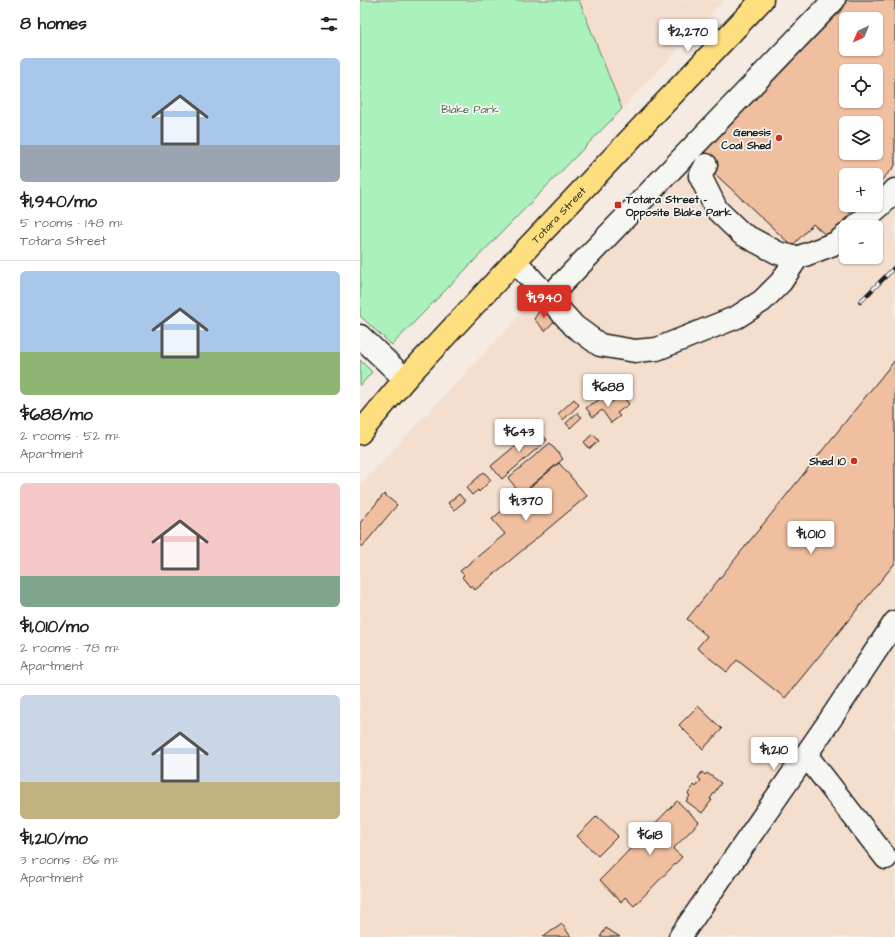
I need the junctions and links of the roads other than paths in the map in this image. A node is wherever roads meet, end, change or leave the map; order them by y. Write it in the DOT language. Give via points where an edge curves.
graph roads {
  1 [pos="762,0"];
  2 [pos="834,0"];
  3 [pos="706,165"];
  4 [pos="895,190"];
  5 [pos="863,220"];
  6 [pos="839,241"];
  7 [pos="797,258"];
  8 [pos="515,261"];
  9 [pos="548,298"];
  10 [pos="360,336"];
  11 [pos="405,379"];
  12 [pos="360,433"];
  13 [pos="895,622"];
  14 [pos="806,755"];
  15 [pos="886,858"];
  16 [pos="685,935"];
  1 -- 8 [label="main road, Totara Street"];
  2 -- 9 [label="street"];
  3 -- 7 [label="street" via="700,176 717,210 742,234 778,253"];
  4 -- 5 [label="street"];
  6 -- 7 [label="street"];
  7 -- 9 [label="street" via="781,282 756,305 737,317 657,349 635,351 600,345 574,326"];
  8 -- 9 [label="street"];
  8 -- 11 [label="main road, Totara Street"];
  10 -- 11 [label="street"];
  11 -- 12 [label="main road, Totara Street"];
  13 -- 14 [label="street"];
  14 -- 15 [label="street"];
  14 -- 16 [label="street"];
}
